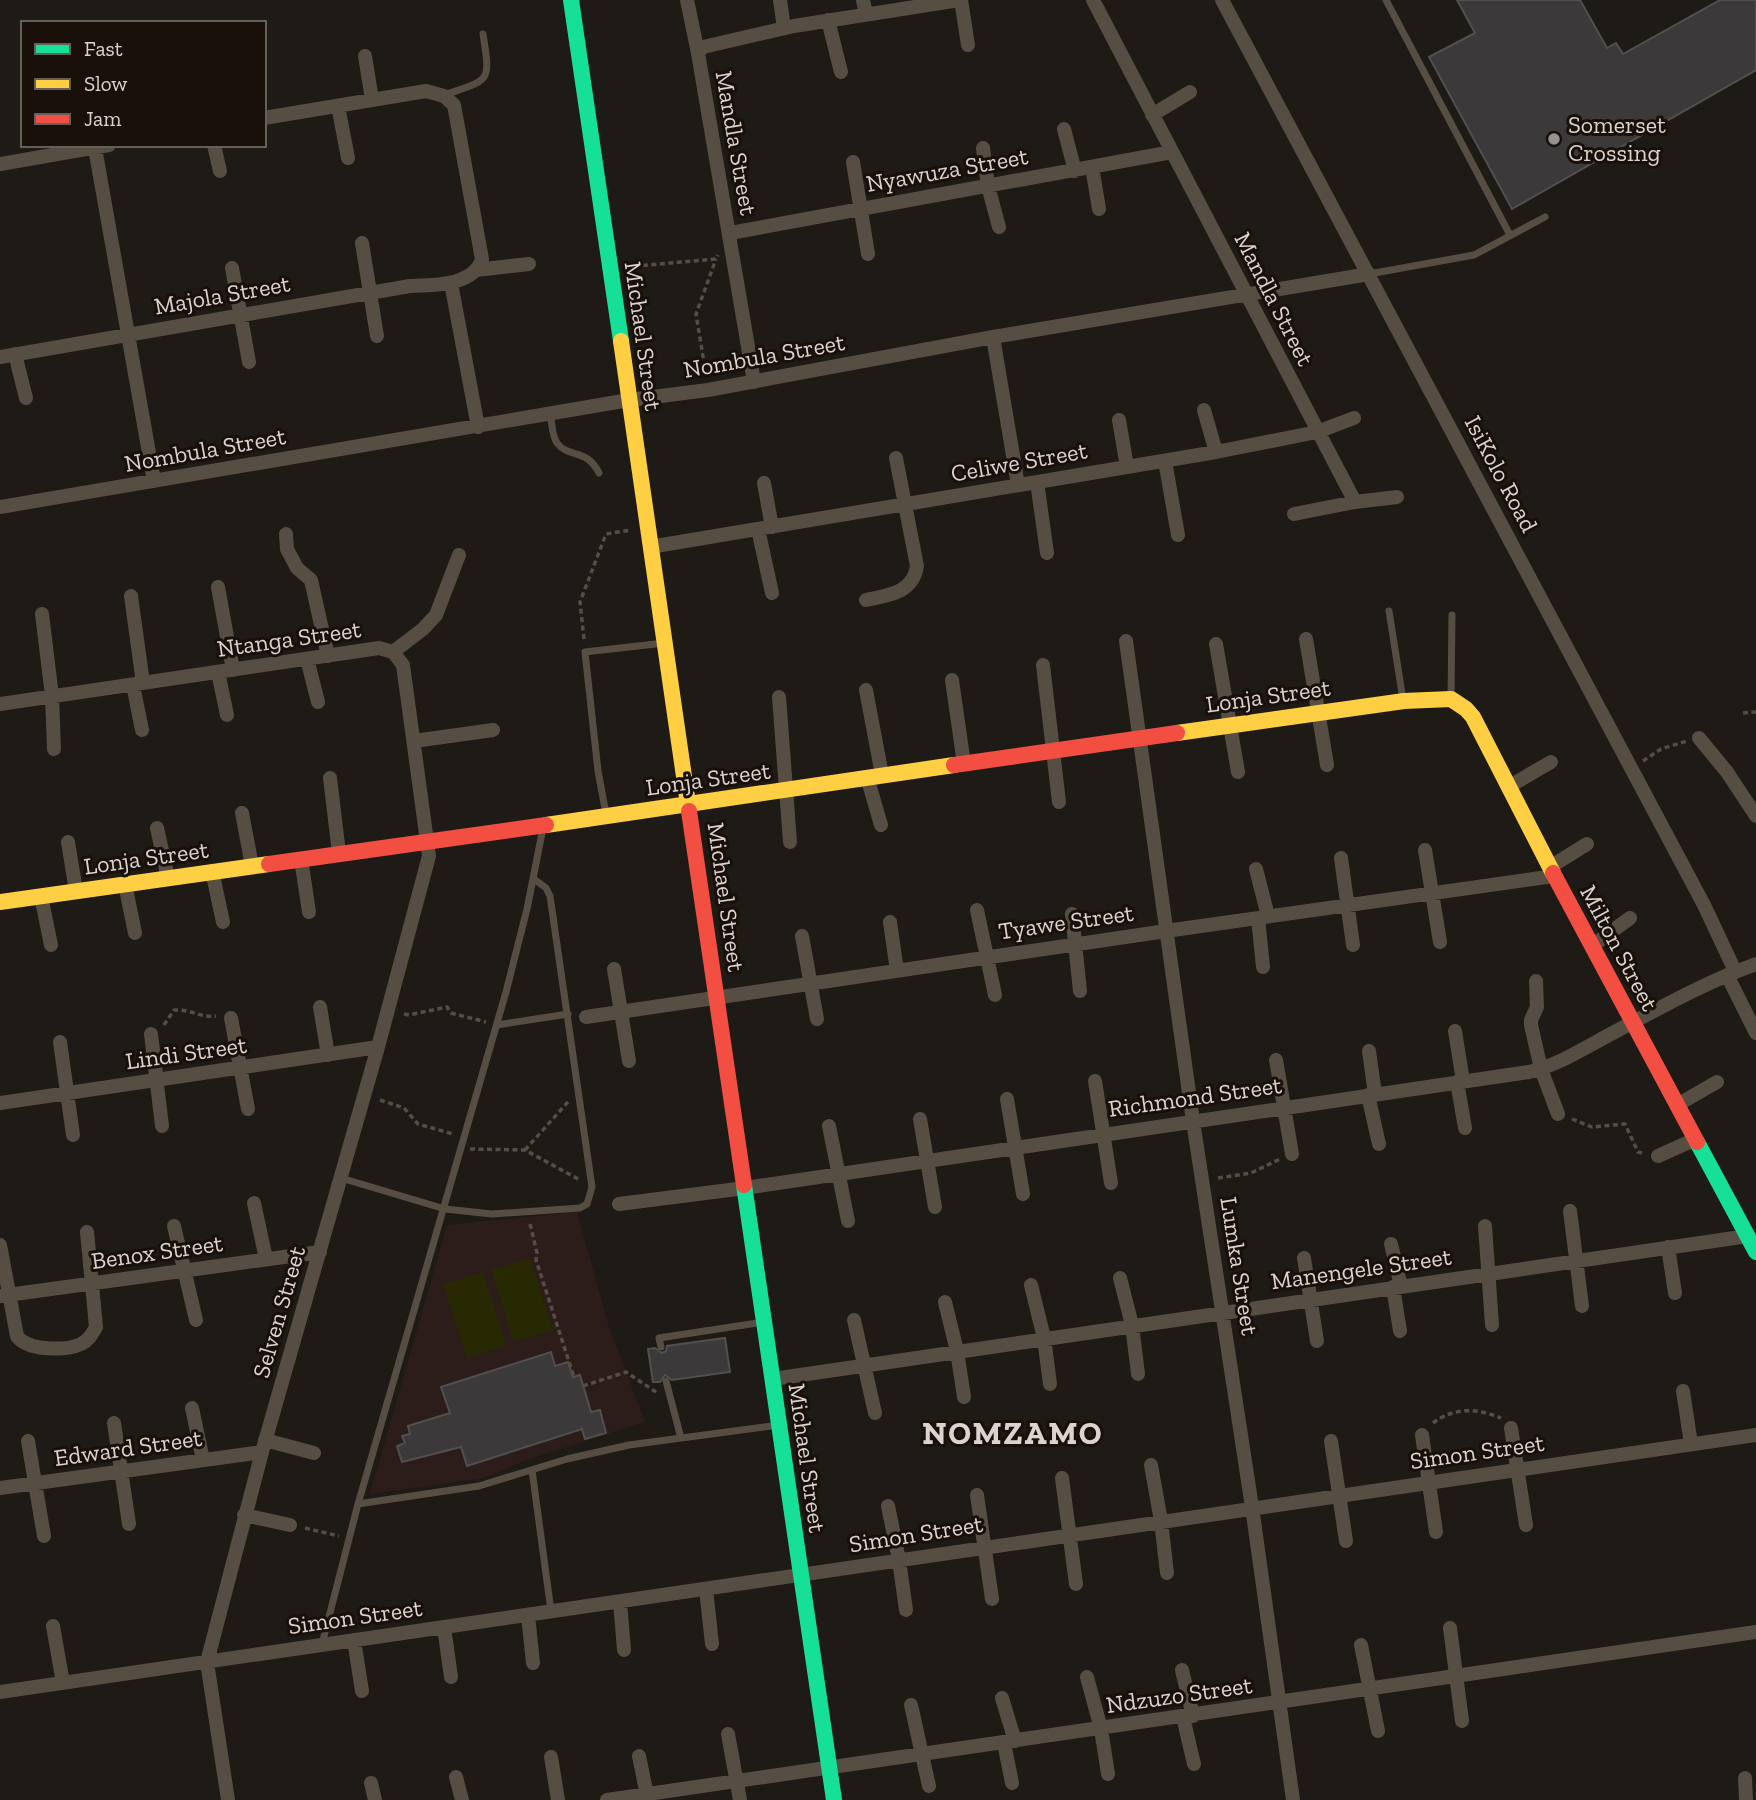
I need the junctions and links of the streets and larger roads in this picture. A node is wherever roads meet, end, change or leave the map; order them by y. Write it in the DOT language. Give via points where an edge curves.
graph roads {
  1 [pos="571,0"];
  2 [pos="687,0"];
  3 [pos="780,0"];
  4 [pos="960,0"];
  5 [pos="1093,0"];
  6 [pos="1222,0"];
  7 [pos="864,7"];
  8 [pos="828,20"];
  9 [pos="785,28"];
  10 [pos="968,45"];
  11 [pos="698,53"];
  12 [pos="365,56"];
  13 [pos="841,72"];
  14 [pos="1190,92"];
  15 [pos="372,100"];
  16 [pos="338,106"];
  17 [pos="1152,115"];
  18 [pos="266,118"];
  19 [pos="1064,129"];
  20 [pos="102,147"];
  21 [pos="214,147"];
  22 [pos="983,148"];
  23 [pos="1172,152"];
  24 [pos="348,158"];
  25 [pos="853,162"];
  26 [pos="0,164"];
  27 [pos="1092,167"];
  28 [pos="1075,170"];
  29 [pos="220,171"];
  30 [pos="989,186"];
  31 [pos="861,209"];
  32 [pos="1099,209"];
  33 [pos="999,227"];
  34 [pos="730,233"];
  35 [pos="362,243"];
  36 [pos="868,254"];
  37 [pos="479,264"];
  38 [pos="529,264"];
  39 [pos="232,268"];
  40 [pos="1369,274"];
  41 [pos="451,283"];
  42 [pos="370,293"];
  43 [pos="1247,295"];
  44 [pos="242,315"];
  45 [pos="128,334"];
  46 [pos="377,336"];
  47 [pos="993,337"];
  48 [pos="7,355"];
  49 [pos="249,362"];
  50 [pos="754,382"];
  51 [pos="26,398"];
  52 [pos="629,400"];
  53 [pos="1204,410"];
  54 [pos="1354,418"];
  55 [pos="1119,420"];
  56 [pos="478,427"];
  57 [pos="1317,432"];
  58 [pos="1216,452"];
  59 [pos="896,458"];
  60 [pos="1165,461"];
  61 [pos="1127,467"];
  62 [pos="154,481"];
  63 [pos="1037,482"];
  64 [pos="764,483"];
  65 [pos="1018,485"];
  66 [pos="1397,497"];
  67 [pos="1355,502"];
  68 [pos="906,504"];
  69 [pos="0,507"];
  70 [pos="1294,514"];
  71 [pos="765,528"];
  72 [pos="286,534"];
  73 [pos="1178,535"];
  74 [pos="650,547"];
  75 [pos="1047,553"];
  76 [pos="459,555"];
  77 [pos="218,587"];
  78 [pos="772,593"];
  79 [pos="131,596"];
  80 [pos="866,600"];
  81 [pos="42,614"];
  82 [pos="1306,639"];
  83 [pos="1126,641"];
  84 [pos="1216,644"];
  85 [pos="393,652"];
  86 [pos="328,656"];
  87 [pos="307,659"];
  88 [pos="1043,665"];
  89 [pos="225,671"];
  90 [pos="951,680"];
  91 [pos="138,684"];
  92 [pos="866,690"];
  93 [pos="52,696"];
  94 [pos="779,697"];
  95 [pos="1451,699"];
  96 [pos="318,702"];
  97 [pos="0,704"];
  98 [pos="1318,712"];
  99 [pos="227,715"];
  100 [pos="1229,724"];
  101 [pos="142,730"];
  102 [pos="493,730"];
  103 [pos="1699,738"];
  104 [pos="1140,739"];
  105 [pos="414,741"];
  106 [pos="54,749"];
  107 [pos="1053,752"];
  108 [pos="1551,762"];
  109 [pos="964,764"];
  110 [pos="1327,765"];
  111 [pos="1238,772"];
  112 [pos="875,776"];
  113 [pos="330,778"];
  114 [pos="1508,787"];
  115 [pos="786,791"];
  116 [pos="1059,802"];
  117 [pos="689,805"];
  118 [pos="242,813"];
  119 [pos="1756,816"];
  120 [pos="881,825"];
  121 [pos="157,828"];
  122 [pos="428,840"];
  123 [pos="68,842"];
  124 [pos="790,842"];
  125 [pos="1587,844"];
  126 [pos="1425,850"];
  127 [pos="340,853"];
  128 [pos="1341,858"];
  129 [pos="301,859"];
  130 [pos="252,866"];
  131 [pos="1256,869"];
  132 [pos="212,871"];
  133 [pos="1552,871"];
  134 [pos="167,878"];
  135 [pos="125,884"];
  136 [pos="76,891"];
  137 [pos="1432,893"];
  138 [pos="41,896"];
  139 [pos="0,902"];
  140 [pos="1347,905"];
  141 [pos="977,910"];
  142 [pos="309,912"];
  143 [pos="1072,914"];
  144 [pos="1263,917"];
  145 [pos="1630,918"];
  146 [pos="223,922"];
  147 [pos="890,922"];
  148 [pos="1166,930"];
  149 [pos="135,933"];
  150 [pos="802,936"];
  151 [pos="1440,942"];
  152 [pos="1075,944"];
  153 [pos="51,945"];
  154 [pos="1353,945"];
  155 [pos="1592,946"];
  156 [pos="987,957"];
  157 [pos="1756,964"];
  158 [pos="1263,967"];
  159 [pos="614,970"];
  160 [pos="897,971"];
  161 [pos="1731,973"];
  162 [pos="1536,981"];
  163 [pos="810,984"];
  164 [pos="1080,991"];
  165 [pos="995,995"];
  166 [pos="718,998"];
  167 [pos="320,1007"];
  168 [pos="621,1012"];
  169 [pos="586,1017"];
  170 [pos="231,1018"];
  171 [pos="817,1019"];
  172 [pos="1633,1022"];
  173 [pos="1455,1031"];
  174 [pos="150,1034"];
  175 [pos="1756,1034"];
  176 [pos="60,1042"];
  177 [pos="378,1047"];
  178 [pos="1368,1051"];
  179 [pos="328,1055"];
  180 [pos="1276,1060"];
  181 [pos="629,1061"];
  182 [pos="240,1068"];
  183 [pos="1541,1069"];
  184 [pos="156,1080"];
  185 [pos="1095,1081"];
  186 [pos="1460,1082"];
  187 [pos="1717,1082"];
  188 [pos="67,1093"];
  189 [pos="1372,1095"];
  190 [pos="1007,1099"];
  191 [pos="0,1103"];
  192 [pos="1677,1105"];
  193 [pos="1283,1108"];
  194 [pos="248,1109"];
  195 [pos="1558,1114"];
  196 [pos="920,1119"];
  197 [pos="1193,1121"];
  198 [pos="163,1126"];
  199 [pos="829,1126"];
  200 [pos="1465,1128"];
  201 [pos="1103,1134"];
  202 [pos="73,1135"];
  203 [pos="1696,1139"];
  204 [pos="1379,1144"];
  205 [pos="1015,1147"];
  206 [pos="1292,1154"];
  207 [pos="1658,1156"];
  208 [pos="925,1161"];
  209 [pos="837,1174"];
  210 [pos="1111,1183"];
  211 [pos="745,1188"];
  212 [pos="1023,1194"];
  213 [pos="254,1203"];
  214 [pos="619,1204"];
  215 [pos="935,1207"];
  216 [pos="1570,1211"];
  217 [pos="848,1221"];
  218 [pos="174,1226"];
  219 [pos="1485,1227"];
  220 [pos="87,1232"];
  221 [pos="1748,1236"];
  222 [pos="1391,1244"];
  223 [pos="0,1245"];
  224 [pos="1668,1248"];
  225 [pos="320,1252"];
  226 [pos="1756,1252"];
  227 [pos="1304,1258"];
  228 [pos="266,1259"];
  229 [pos="1577,1260"];
  230 [pos="185,1271"];
  231 [pos="1490,1273"];
  232 [pos="1120,1278"];
  233 [pos="92,1284"];
  234 [pos="1031,1286"];
  235 [pos="1397,1287"];
  236 [pos="1675,1293"];
  237 [pos="4,1296"];
  238 [pos="1311,1299"];
  239 [pos="945,1302"];
  240 [pos="1582,1306"];
  241 [pos="1223,1312"];
  242 [pos="196,1320"];
  243 [pos="854,1320"];
  244 [pos="1132,1325"];
  245 [pos="1492,1325"];
  246 [pos="1400,1331"];
  247 [pos="1044,1338"];
  248 [pos="1317,1341"];
  249 [pos="957,1351"];
  250 [pos="863,1365"];
  251 [pos="1138,1374"];
  252 [pos="773,1379"];
  253 [pos="1050,1384"];
  254 [pos="1683,1391"];
  255 [pos="964,1397"];
  256 [pos="192,1408"];
  257 [pos="875,1413"];
  258 [pos="114,1423"];
  259 [pos="1511,1428"];
  260 [pos="1422,1435"];
  261 [pos="1756,1435"];
  262 [pos="28,1441"];
  263 [pos="1331,1441"];
  264 [pos="1691,1444"];
  265 [pos="263,1446"];
  266 [pos="314,1453"];
  267 [pos="203,1460"];
  268 [pos="1151,1465"];
  269 [pos="1517,1469"];
  270 [pos="121,1471"];
  271 [pos="1062,1478"];
  272 [pos="1430,1482"];
  273 [pos="35,1483"];
  274 [pos="0,1488"];
  275 [pos="1340,1494"];
  276 [pos="977,1495"];
  277 [pos="888,1506"];
  278 [pos="1252,1507"];
  279 [pos="244,1515"];
  280 [pos="1161,1521"];
  281 [pos="129,1524"];
  282 [pos="289,1525"];
  283 [pos="1526,1525"];
  284 [pos="1436,1532"];
  285 [pos="1069,1534"];
  286 [pos="44,1536"];
  287 [pos="1346,1541"];
  288 [pos="985,1547"];
  289 [pos="899,1560"];
  290 [pos="1167,1573"];
  291 [pos="801,1574"];
  292 [pos="1076,1584"];
  293 [pos="705,1589"];
  294 [pos="992,1599"];
  295 [pos="620,1602"];
  296 [pos="906,1610"];
  297 [pos="528,1615"];
  298 [pos="53,1626"];
  299 [pos="443,1627"];
  300 [pos="1450,1628"];
  301 [pos="1756,1632"];
  302 [pos="354,1640"];
  303 [pos="712,1644"];
  304 [pos="1361,1645"];
  305 [pos="624,1650"];
  306 [pos="207,1662"];
  307 [pos="533,1663"];
  308 [pos="1182,1670"];
  309 [pos="451,1677"];
  310 [pos="1087,1677"];
  311 [pos="1455,1677"];
  312 [pos="63,1683"];
  313 [pos="1369,1690"];
  314 [pos="362,1691"];
  315 [pos="0,1692"];
  316 [pos="1002,1698"];
  317 [pos="1278,1703"];
  318 [pos="911,1705"];
  319 [pos="1188,1716"];
  320 [pos="1462,1721"];
  321 [pos="1101,1729"];
  322 [pos="1378,1731"];
  323 [pos="727,1734"];
  324 [pos="1010,1742"];
  325 [pos="921,1755"];
  326 [pos="639,1756"];
  327 [pos="551,1757"];
  328 [pos="1195,1765"];
  329 [pos="829,1768"];
  330 [pos="1108,1774"];
  331 [pos="456,1777"];
  332 [pos="1745,1778"];
  333 [pos="737,1781"];
  334 [pos="371,1783"];
  335 [pos="1012,1783"];
  336 [pos="929,1786"];
  337 [pos="648,1797"];
  338 [pos="228,1800"];
  339 [pos="375,1800"];
  340 [pos="462,1800"];
  341 [pos="558,1800"];
  342 [pos="607,1800"];
  343 [pos="740,1800"];
  344 [pos="834,1800"];
  345 [pos="1293,1800"];
  346 [pos="1746,1800"];
  1 -- 52 [label="street, Michael Street"];
  2 -- 11 [label="street"];
  3 -- 9 [label="street"];
  4 -- 7 [label="street, Mandla Street"];
  4 -- 10 [label="street"];
  5 -- 17 [label="street, Mandla Street"];
  6 -- 40 [label="street, IsiKolo Road"];
  7 -- 8 [label="street, Mandla Street"];
  8 -- 9 [label="street, Mandla Street"];
  8 -- 13 [label="street"];
  9 -- 11 [label="street, Mandla Street" via="703,47"];
  11 -- 34 [label="street, Mandla Street"];
  12 -- 15 [label="street"];
  14 -- 17 [label="street"];
  15 -- 16 [label="street"];
  15 -- 37 [label="street" via="426,91 444,96 454,105"];
  16 -- 18 [label="street"];
  16 -- 24 [label="street"];
  17 -- 23 [label="street, Mandla Street"];
  19 -- 28 [label="street"];
  20 -- 26 [label="street"];
  20 -- 45 [label="street"];
  21 -- 29 [label="street"];
  22 -- 30 [label="street"];
  23 -- 27 [label="street, Nyawuza Street"];
  23 -- 43 [label="street, Mandla Street"];
  25 -- 31 [label="street"];
  27 -- 28 [label="street, Nyawuza Street"];
  27 -- 32 [label="street"];
  28 -- 30 [label="street, Nyawuza Street"];
  30 -- 31 [label="street, Nyawuza Street"];
  30 -- 33 [label="street"];
  31 -- 34 [label="street, Nyawuza Street"];
  31 -- 36 [label="street"];
  34 -- 50 [label="street, Mandla Street"];
  35 -- 42 [label="street"];
  37 -- 38 [label="street"];
  37 -- 41 [label="street, Majola Street"];
  39 -- 44 [label="street"];
  40 -- 43 [label="street, Nombula Street"];
  40 -- 161 [label="street, IsiKolo Road" via="1704,905"];
  41 -- 42 [label="street, Majola Street"];
  41 -- 56 [label="street"];
  42 -- 44 [label="street, Majola Street"];
  42 -- 46 [label="street"];
  43 -- 47 [label="street, Nombula Street"];
  43 -- 57 [label="street, Mandla Street"];
  44 -- 45 [label="street, Majola Street"];
  44 -- 49 [label="street"];
  45 -- 48 [label="street, Majola Street"];
  45 -- 62 [label="street"];
  47 -- 50 [label="street, Nombula Street"];
  47 -- 65 [label="street"];
  48 -- 51 [label="street"];
  50 -- 52 [label="street, Nombula Street"];
  52 -- 56 [label="street, Nombula Street"];
  52 -- 74 [label="street, Michael Street"];
  53 -- 58 [label="street"];
  54 -- 57 [label="street, Celiwe Street"];
  55 -- 61 [label="street"];
  56 -- 62 [label="street, Nombula Street"];
  57 -- 58 [label="street, Celiwe Street"];
  57 -- 67 [label="street"];
  58 -- 60 [label="street, Celiwe Street"];
  59 -- 68 [label="street"];
  60 -- 61 [label="street, Celiwe Street"];
  60 -- 73 [label="street"];
  61 -- 63 [label="street, Celiwe Street"];
  62 -- 69 [label="street, Nombula Street"];
  63 -- 65 [label="street, Celiwe Street"];
  63 -- 75 [label="street"];
  64 -- 71 [label="street"];
  65 -- 68 [label="street, Celiwe Street"];
  66 -- 67 [label="street"];
  67 -- 70 [label="street"];
  68 -- 71 [label="street, Celiwe Street"];
  68 -- 80 [label="street" via="917,566 913,579 896,593"];
  71 -- 74 [label="street, Celiwe Street"];
  71 -- 78 [label="street"];
  72 -- 86 [label="street" via="287,549 297,568 311,580"];
  74 -- 117 [label="street, Michael Street"];
  76 -- 85 [label="street" via="436,615"];
  77 -- 89 [label="street"];
  79 -- 91 [label="street"];
  81 -- 93 [label="street"];
  82 -- 98 [label="street"];
  83 -- 104 [label="street, Lumka Street"];
  84 -- 100 [label="street"];
  85 -- 86 [label="street, Ntanga Street" via="379,648"];
  85 -- 105 [label="street, Ntanga Street" via="403,665"];
  86 -- 87 [label="street, Ntanga Street"];
  87 -- 89 [label="street, Ntanga Street"];
  87 -- 96 [label="street"];
  88 -- 107 [label="street"];
  89 -- 91 [label="street, Ntanga Street"];
  89 -- 99 [label="street"];
  90 -- 109 [label="street"];
  91 -- 93 [label="street, Ntanga Street"];
  91 -- 101 [label="street"];
  92 -- 112 [label="street"];
  93 -- 97 [label="street, Ntanga Street"];
  93 -- 106 [label="street"];
  94 -- 115 [label="street"];
  95 -- 98 [label="street, Lonja Street"];
  95 -- 114 [label="street, Milton Street" via="1473,717"];
  98 -- 100 [label="street, Lonja Street"];
  98 -- 110 [label="street"];
  100 -- 104 [label="street, Lonja Street"];
  100 -- 111 [label="street"];
  102 -- 105 [label="street"];
  103 -- 119 [label="street"];
  104 -- 107 [label="street, Lonja Street"];
  104 -- 148 [label="street, Lumka Street"];
  105 -- 122 [label="street, Ntanga Street"];
  107 -- 109 [label="street, Lonja Street"];
  107 -- 116 [label="street"];
  108 -- 114 [label="street"];
  109 -- 112 [label="street, Lonja Street"];
  112 -- 115 [label="street, Lonja Street"];
  112 -- 120 [label="street"];
  113 -- 127 [label="street"];
  114 -- 133 [label="street, Milton Street"];
  115 -- 117 [label="street, Lonja Street"];
  115 -- 124 [label="street"];
  117 -- 122 [label="street, Lonja Street"];
  117 -- 166 [label="street, Michael Street"];
  118 -- 130 [label="street"];
  121 -- 134 [label="street"];
  122 -- 127 [label="street, Lonja Street"];
  122 -- 177 [label="street, Selven Street" via="425,874"];
  123 -- 136 [label="street"];
  125 -- 133 [label="street"];
  126 -- 137 [label="street"];
  127 -- 129 [label="street, Lonja Street"];
  128 -- 140 [label="street"];
  129 -- 130 [label="street, Lonja Street"];
  129 -- 142 [label="street"];
  130 -- 132 [label="street, Lonja Street"];
  131 -- 144 [label="street"];
  132 -- 134 [label="street, Lonja Street"];
  132 -- 146 [label="street"];
  133 -- 137 [label="street, Tyawe Street"];
  133 -- 155 [label="street, Milton Street"];
  134 -- 135 [label="street, Lonja Street"];
  135 -- 136 [label="street, Lonja Street"];
  135 -- 149 [label="street"];
  136 -- 138 [label="street, Lonja Street"];
  137 -- 140 [label="street, Tyawe Street"];
  137 -- 151 [label="street"];
  138 -- 139 [label="street, Lonja Street"];
  138 -- 153 [label="street"];
  140 -- 144 [label="street, Tyawe Street"];
  140 -- 154 [label="street"];
  141 -- 156 [label="street"];
  143 -- 152 [label="street"];
  144 -- 148 [label="street, Tyawe Street"];
  144 -- 158 [label="street"];
  145 -- 155 [label="street"];
  147 -- 160 [label="street"];
  148 -- 152 [label="street, Tyawe Street"];
  148 -- 197 [label="street, Lumka Street"];
  150 -- 163 [label="street"];
  152 -- 156 [label="street, Tyawe Street"];
  152 -- 164 [label="street"];
  155 -- 172 [label="street, Milton Street"];
  156 -- 160 [label="street, Tyawe Street"];
  156 -- 165 [label="street"];
  157 -- 161 [label="street, Richmond Street"];
  159 -- 168 [label="street"];
  160 -- 163 [label="street, Tyawe Street"];
  161 -- 172 [label="street, Richmond Street"];
  161 -- 175 [label="street, IsiKolo Road"];
  162 -- 183 [label="street" via="1537,1007 1531,1020"];
  163 -- 166 [label="street, Tyawe Street"];
  163 -- 171 [label="street"];
  166 -- 168 [label="street, Tyawe Street"];
  166 -- 211 [label="street, Michael Street"];
  167 -- 179 [label="street"];
  168 -- 169 [label="street, Tyawe Street"];
  168 -- 181 [label="street"];
  170 -- 182 [label="street"];
  172 -- 183 [label="street, Richmond Street"];
  172 -- 192 [label="street, Milton Street"];
  173 -- 186 [label="street"];
  174 -- 184 [label="street"];
  176 -- 188 [label="street"];
  177 -- 179 [label="street, Lindi Street"];
  177 -- 225 [label="street, Selven Street"];
  178 -- 189 [label="street"];
  179 -- 182 [label="street, Lindi Street"];
  180 -- 193 [label="street"];
  182 -- 184 [label="street, Lindi Street"];
  182 -- 194 [label="street"];
  183 -- 186 [label="street, Richmond Street"];
  183 -- 195 [label="street"];
  184 -- 188 [label="street, Lindi Street"];
  184 -- 198 [label="street"];
  185 -- 201 [label="street"];
  186 -- 189 [label="street, Richmond Street"];
  186 -- 200 [label="street"];
  187 -- 192 [label="street"];
  188 -- 191 [label="street, Lindi Street"];
  188 -- 202 [label="street"];
  189 -- 193 [label="street, Richmond Street"];
  189 -- 204 [label="street"];
  190 -- 205 [label="street"];
  192 -- 203 [label="street, Milton Street"];
  193 -- 197 [label="street, Richmond Street"];
  193 -- 206 [label="street"];
  196 -- 208 [label="street"];
  197 -- 201 [label="street, Richmond Street"];
  197 -- 241 [label="street, Lumka Street"];
  199 -- 209 [label="street"];
  201 -- 205 [label="street, Richmond Street"];
  201 -- 210 [label="street"];
  203 -- 207 [label="street"];
  203 -- 221 [label="street, Milton Street"];
  205 -- 208 [label="street, Richmond Street"];
  205 -- 212 [label="street"];
  208 -- 209 [label="street, Richmond Street"];
  208 -- 215 [label="street"];
  209 -- 211 [label="street, Richmond Street"];
  209 -- 217 [label="street"];
  211 -- 214 [label="street, Richmond Street"];
  211 -- 252 [label="street, Michael Street"];
  213 -- 228 [label="street"];
  216 -- 229 [label="street"];
  218 -- 230 [label="street"];
  219 -- 231 [label="street"];
  220 -- 233 [label="street"];
  221 -- 224 [label="street, Manengele Street"];
  221 -- 226 [label="street, Milton Street"];
  222 -- 235 [label="street"];
  223 -- 237 [label="street"];
  224 -- 229 [label="street, Manengele Street"];
  224 -- 236 [label="street"];
  225 -- 228 [label="street, Benox Street"];
  225 -- 265 [label="street, Selven Street"];
  227 -- 238 [label="street"];
  228 -- 230 [label="street, Benox Street"];
  229 -- 231 [label="street, Manengele Street"];
  229 -- 240 [label="street"];
  230 -- 233 [label="street, Benox Street"];
  230 -- 242 [label="street"];
  231 -- 235 [label="street, Manengele Street"];
  231 -- 245 [label="street"];
  232 -- 244 [label="street"];
  233 -- 237 [label="street, Benox Street"];
  233 -- 237 [label="street" via="96,1327 91,1337 56,1349 20,1341"];
  234 -- 247 [label="street"];
  235 -- 238 [label="street, Manengele Street"];
  235 -- 246 [label="street"];
  238 -- 241 [label="street, Manengele Street"];
  238 -- 248 [label="street"];
  239 -- 249 [label="street"];
  241 -- 244 [label="street, Manengele Street"];
  241 -- 278 [label="street, Lumka Street"];
  243 -- 250 [label="street"];
  244 -- 247 [label="street, Manengele Street"];
  244 -- 251 [label="street"];
  247 -- 249 [label="street, Manengele Street"];
  247 -- 253 [label="street"];
  249 -- 250 [label="street, Manengele Street"];
  249 -- 255 [label="street"];
  250 -- 252 [label="street, Manengele Street"];
  250 -- 257 [label="street"];
  252 -- 291 [label="street, Michael Street"];
  254 -- 264 [label="street"];
  256 -- 267 [label="street"];
  258 -- 270 [label="street"];
  259 -- 269 [label="street"];
  260 -- 272 [label="street"];
  261 -- 264 [label="street, Simon Street"];
  262 -- 273 [label="street"];
  263 -- 275 [label="street"];
  264 -- 269 [label="street, Simon Street"];
  265 -- 266 [label="street"];
  265 -- 267 [label="street, Edward Street"];
  265 -- 279 [label="street, Selven Street"];
  267 -- 270 [label="street, Edward Street"];
  268 -- 280 [label="street"];
  269 -- 272 [label="street, Simon Street"];
  269 -- 283 [label="street"];
  270 -- 273 [label="street, Edward Street"];
  270 -- 281 [label="street"];
  271 -- 285 [label="street"];
  272 -- 275 [label="street, Simon Street"];
  272 -- 284 [label="street"];
  273 -- 274 [label="street, Edward Street"];
  273 -- 286 [label="street"];
  275 -- 278 [label="street, Simon Street"];
  275 -- 287 [label="street"];
  276 -- 288 [label="street"];
  277 -- 289 [label="street"];
  278 -- 280 [label="street, Simon Street"];
  278 -- 317 [label="street, Lumka Street"];
  279 -- 282 [label="street"];
  279 -- 306 [label="street, Selven Street"];
  280 -- 285 [label="street, Simon Street"];
  280 -- 290 [label="street"];
  285 -- 288 [label="street, Simon Street"];
  285 -- 292 [label="street"];
  288 -- 289 [label="street, Simon Street"];
  288 -- 294 [label="street"];
  289 -- 291 [label="street, Simon Street"];
  289 -- 296 [label="street"];
  291 -- 293 [label="street, Simon Street"];
  291 -- 329 [label="street, Michael Street"];
  293 -- 295 [label="street, Simon Street"];
  293 -- 303 [label="street"];
  295 -- 297 [label="street, Simon Street"];
  295 -- 305 [label="street"];
  297 -- 299 [label="street, Simon Street"];
  297 -- 307 [label="street"];
  298 -- 312 [label="street"];
  299 -- 302 [label="street, Simon Street"];
  299 -- 309 [label="street"];
  300 -- 311 [label="street"];
  301 -- 311 [label="street, Ndzuzo Street"];
  302 -- 306 [label="street, Simon Street"];
  302 -- 314 [label="street"];
  304 -- 313 [label="street"];
  306 -- 312 [label="street, Simon Street"];
  306 -- 338 [label="street, Selven Street"];
  308 -- 319 [label="street"];
  310 -- 321 [label="street"];
  311 -- 313 [label="street, Ndzuzo Street"];
  311 -- 320 [label="street"];
  312 -- 315 [label="street, Simon Street"];
  313 -- 317 [label="street, Ndzuzo Street"];
  313 -- 322 [label="street"];
  316 -- 324 [label="street"];
  317 -- 319 [label="street, Ndzuzo Street"];
  317 -- 345 [label="street, Lumka Street"];
  318 -- 325 [label="street"];
  319 -- 321 [label="street, Ndzuzo Street"];
  319 -- 328 [label="street"];
  321 -- 324 [label="street, Ndzuzo Street"];
  321 -- 330 [label="street"];
  323 -- 333 [label="street"];
  324 -- 325 [label="street, Ndzuzo Street"];
  324 -- 335 [label="street"];
  325 -- 329 [label="street, Ndzuzo Street"];
  325 -- 336 [label="street"];
  326 -- 337 [label="street"];
  327 -- 341 [label="street"];
  329 -- 333 [label="street, Ndzuzo Street"];
  329 -- 344 [label="street, Michael Street"];
  331 -- 340 [label="street"];
  332 -- 346 [label="street"];
  333 -- 337 [label="street, Ndzuzo Street"];
  333 -- 343 [label="street"];
  334 -- 339 [label="street"];
  337 -- 342 [label="street, Ndzuzo Street"];
}
